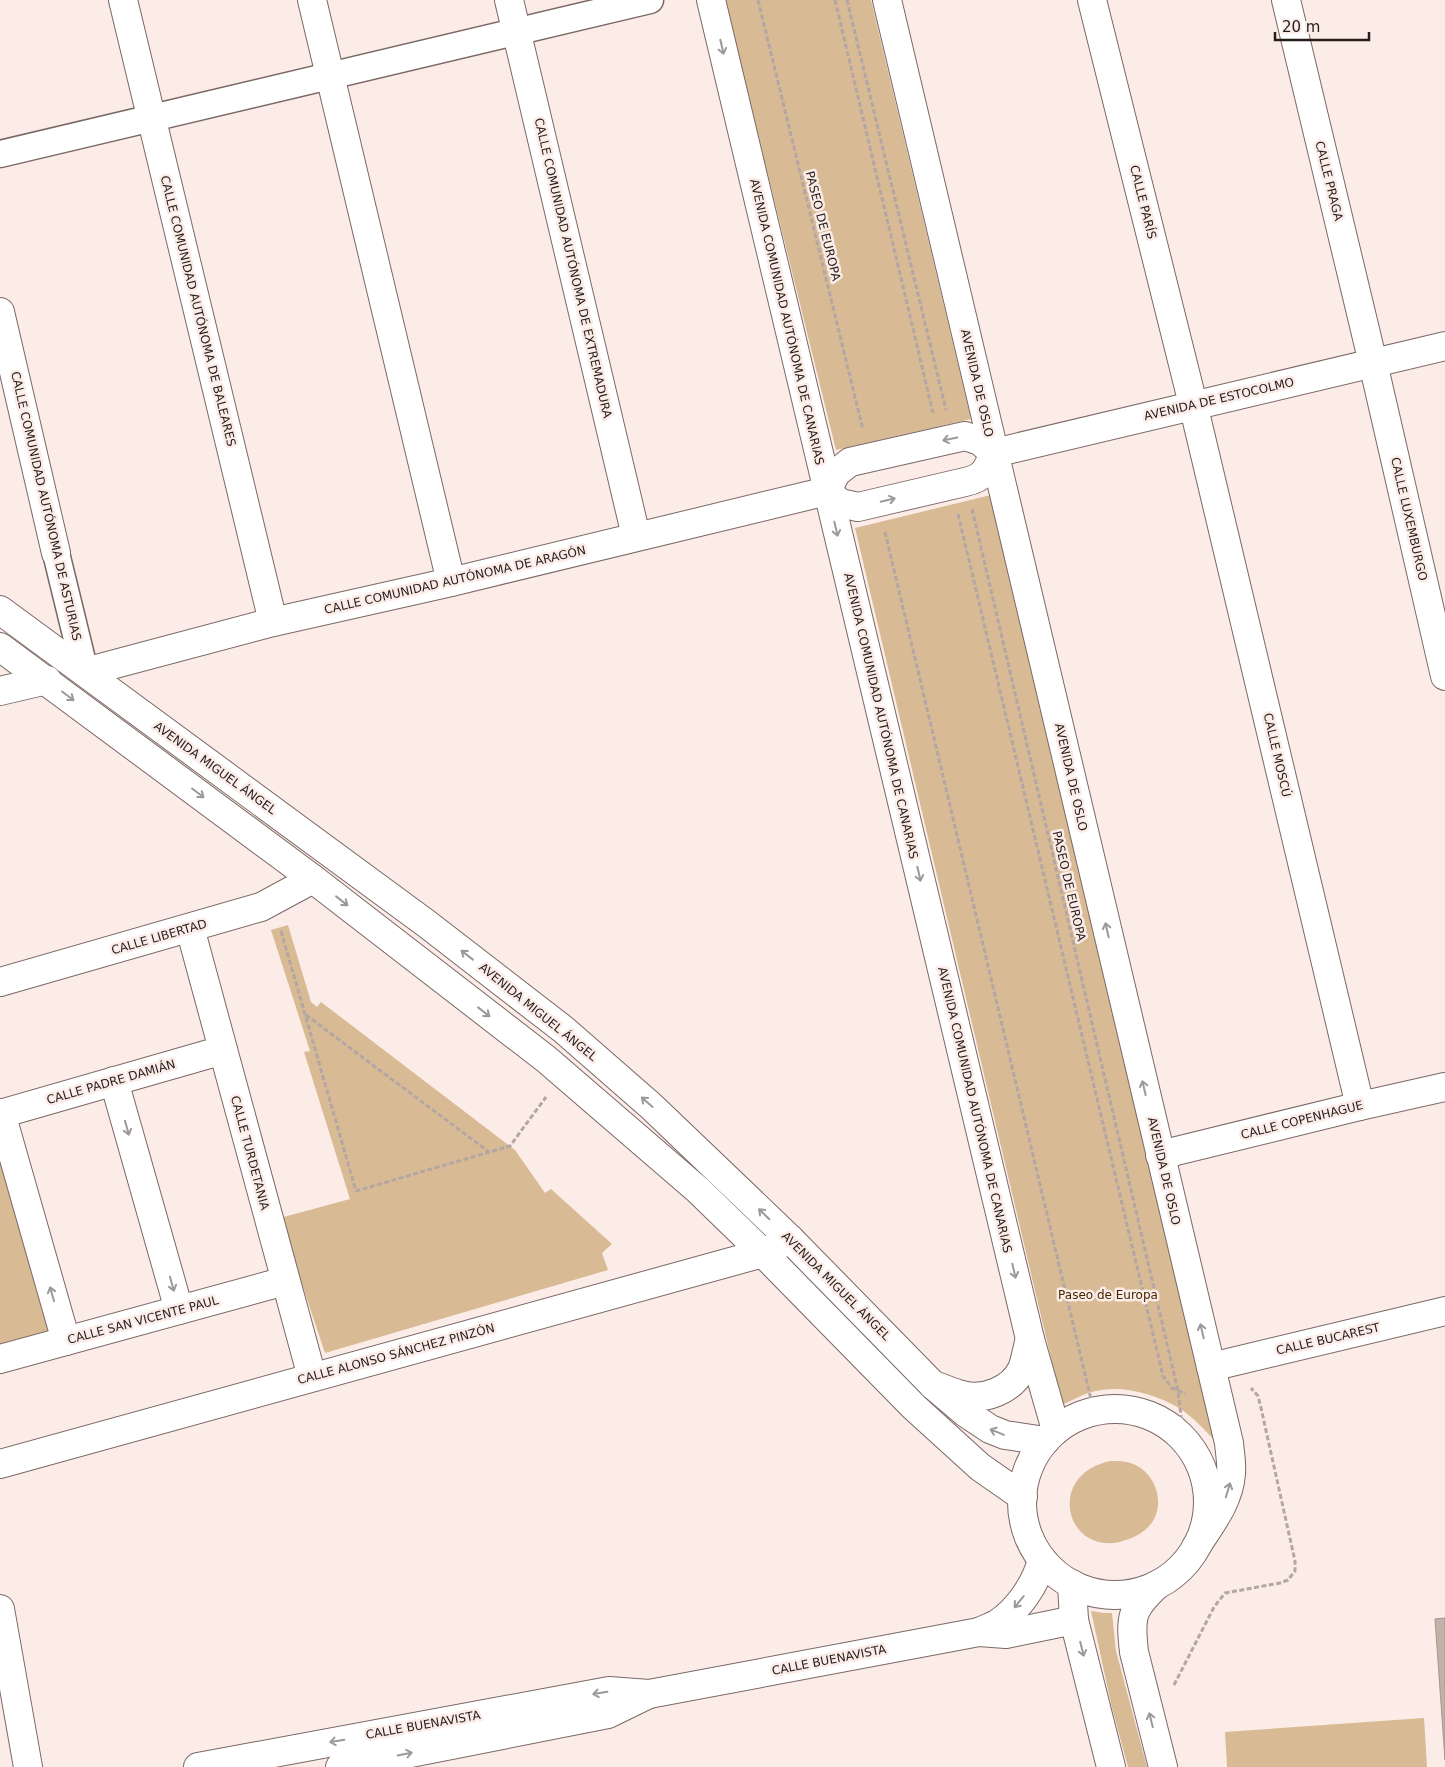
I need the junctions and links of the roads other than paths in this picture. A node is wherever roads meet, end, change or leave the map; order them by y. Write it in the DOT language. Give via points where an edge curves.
graph roads {
  1 [pos="124,0"];
  2 [pos="312,0"];
  3 [pos="509,0"];
  4 [pos="650,0"];
  5 [pos="711,0"];
  6 [pos="887,0"];
  7 [pos="1092,0"];
  8 [pos="1286,0"];
  9 [pos="517,32"];
  10 [pos="330,75"];
  11 [pos="152,118"];
  12 [pos="0,154"];
  13 [pos="0,312"];
  14 [pos="1445,346"];
  15 [pos="1373,362"];
  16 [pos="7,367"];
  17 [pos="1193,404"];
  18 [pos="994,453"];
  19 [pos="827,491"];
  20 [pos="636,536"];
  21 [pos="56,553"];
  22 [pos="452,582"];
  23 [pos="0,610"];
  24 [pos="273,622"];
  25 [pos="0,647"];
  26 [pos="85,672"];
  27 [pos="1445,676"];
  28 [pos="47,680"];
  29 [pos="0,691"];
  30 [pos="314,879"];
  31 [pos="190,928"];
  32 [pos="0,982"];
  33 [pos="222,1050"];
  34 [pos="114,1081"];
  35 [pos="1445,1087"];
  36 [pos="1360,1106"];
  37 [pos="1,1114"];
  38 [pos="1160,1155"];
  39 [pos="790,1239"];
  40 [pos="763,1253"];
  41 [pos="285,1281"];
  42 [pos="179,1310"];
  43 [pos="1445,1312"];
  44 [pos="1030,1339"];
  45 [pos="66,1341"];
  46 [pos="0,1359"];
  47 [pos="312,1377"];
  48 [pos="1214,1378"];
  49 [pos="933,1385"];
  50 [pos="1050,1436"];
  51 [pos="0,1464"];
  52 [pos="1023,1497"];
  53 [pos="1196,1547"];
  54 [pos="1042,1560"];
  55 [pos="1072,1584"];
  56 [pos="1157,1585"];
  57 [pos="0,1609"];
  58 [pos="1074,1620"];
  59 [pos="979,1632"];
  60 [pos="649,1694"];
  61 [pos="28,1767"];
  62 [pos="198,1767"];
  63 [pos="340,1767"];
  64 [pos="1111,1767"];
  65 [pos="1164,1767"];
  1 -- 11 [label="street, CALLE COMUNIDAD AUTÓNOMA DE BALEARES"];
  2 -- 10 [label="street"];
  3 -- 9 [label="street, CALLE COMUNIDAD AUTÓNOMA DE EXTREMADURA"];
  4 -- 9 [label="street"];
  5 -- 19 [label="street, AVENIDA COMUNIDAD AUTÓNOMA DE CANARIAS, one-way"];
  6 -- 18 [label="street, AVENIDA DE OSLO"];
  7 -- 17 [label="street, CALLE PARÍS"];
  8 -- 15 [label="street, CALLE PRAGA"];
  9 -- 10 [label="street"];
  9 -- 20 [label="street, CALLE COMUNIDAD AUTÓNOMA DE EXTREMADURA"];
  10 -- 11 [label="street"];
  10 -- 22 [label="street"];
  11 -- 12 [label="street"];
  11 -- 24 [label="street, CALLE COMUNIDAD AUTÓNOMA DE BALEARES"];
  13 -- 16 [label="street, CALLE COMUNIDAD AUTÓNOMA DE ASTURIAS"];
  14 -- 15 [label="street, AVENIDA DE ESTOCOLMO"];
  15 -- 17 [label="street, AVENIDA DE ESTOCOLMO"];
  15 -- 27 [label="street, CALLE LUXEMBURGO"];
  16 -- 21 [label="street, CALLE COMUNIDAD AUTÓNOMA DE ASTURIAS"];
  17 -- 18 [label="street, AVENIDA DE ESTOCOLMO"];
  17 -- 36 [label="street, CALLE MOSCÚ"];
  18 -- 19 [label="street, one-way" via="980,441 965,436 870,457 850,462 836,473"];
  19 -- 18 [label="street, one-way" via="840,503 858,507 976,480 988,469"];
  38 -- 18 [label="street, AVENIDA DE OSLO, one-way"];
  19 -- 20 [label="street, CALLE COMUNIDAD AUTÓNOMA DE ARAGÓN"];
  19 -- 44 [label="street, AVENIDA COMUNIDAD AUTÓNOMA DE CANARIAS, one-way"];
  20 -- 22 [label="street, CALLE COMUNIDAD AUTÓNOMA DE ARAGÓN"];
  21 -- 26 [label="street, CALLE COMUNIDAD AUTÓNOMA DE ASTURIAS"];
  22 -- 24 [label="street, CALLE COMUNIDAD AUTÓNOMA DE ARAGÓN"];
  23 -- 26 [label="street, AVENIDA MIGUEL ÁNGEL"];
  24 -- 26 [label="street, CALLE COMUNIDAD AUTÓNOMA DE ARAGÓN"];
  25 -- 28 [label="street"];
  39 -- 26 [label="street, AVENIDA MIGUEL ÁNGEL, one-way" via="651,1106 564,1030 428,924"];
  28 -- 29 [label="street"];
  28 -- 30 [label="street, one-way"];
  30 -- 31 [label="street, CALLE LIBERTAD" via="261,907"];
  30 -- 40 [label="street, one-way" via="563,1074 698,1190"];
  31 -- 32 [label="street, CALLE LIBERTAD"];
  31 -- 33 [label="street, CALLE TURDETANIA"];
  33 -- 34 [label="street, CALLE PADRE DAMIÁN"];
  33 -- 41 [label="street, CALLE TURDETANIA"];
  34 -- 37 [label="street, CALLE PADRE DAMIÁN"];
  34 -- 42 [label="street, one-way"];
  35 -- 36 [label="street, CALLE COPENHAGUE"];
  36 -- 38 [label="street, CALLE COPENHAGUE"];
  45 -- 37 [label="street, one-way"];
  48 -- 38 [label="street, AVENIDA DE OSLO, one-way"];
  39 -- 40 [label="street, CALLE ALONSO SÁNCHEZ PINZÓN"];
  39 -- 49 [label="street, AVENIDA MIGUEL ÁNGEL"];
  40 -- 47 [label="street, CALLE ALONSO SÁNCHEZ PINZÓN"];
  40 -- 52 [label="street" via="914,1407 980,1467"];
  41 -- 42 [label="street, CALLE SAN VICENTE PAUL"];
  41 -- 47 [label="street, CALLE TURDETANIA"];
  42 -- 45 [label="street, CALLE SAN VICENTE PAUL"];
  43 -- 48 [label="street, CALLE BUCAREST"];
  44 -- 49 [label="street" via="1021,1369 1015,1379 1000,1391 963,1396"];
  44 -- 50 [label="street, AVENIDA COMUNIDAD AUTÓNOMA DE CANARIAS"];
  45 -- 46 [label="street, CALLE SAN VICENTE PAUL"];
  47 -- 51 [label="street, CALLE ALONSO SÁNCHEZ PINZÓN"];
  53 -- 48 [label="street, AVENIDA DE OSLO, one-way" via="1220,1510 1232,1465"];
  50 -- 49 [label="street, AVENIDA MIGUEL ÁNGEL, one-way" via="1010,1436 990,1429"];
  50 -- 52 [label="street" via="1029,1467"];
  50 -- 53 [label="street" via="1080,1416 1094,1412 1136,1412 1162,1422 1184,1441 1200,1465 1204,1478 1206,1521"];
  52 -- 54 [label="street" via="1026,1530"];
  53 -- 56 [label="street" via="1179,1569"];
  54 -- 55 [label="street"];
  54 -- 59 [label="street, CALLE BUENAVISTA, one-way" via="1036,1577 1018,1603 997,1624"];
  55 -- 56 [label="street" via="1092,1592 1114,1595"];
  55 -- 58 [label="street"];
  65 -- 56 [label="street, one-way" via="1132,1633 1133,1614 1141,1600"];
  57 -- 61 [label="street"];
  58 -- 59 [label="street, CALLE BUENAVISTA" via="1006,1634"];
  58 -- 64 [label="street, one-way"];
  59 -- 60 [label="street, CALLE BUENAVISTA"];
  60 -- 62 [label="street, CALLE BUENAVISTA, one-way" via="609,1691"];
  63 -- 60 [label="street, CALLE BUENAVISTA, one-way" via="608,1714"];
}
